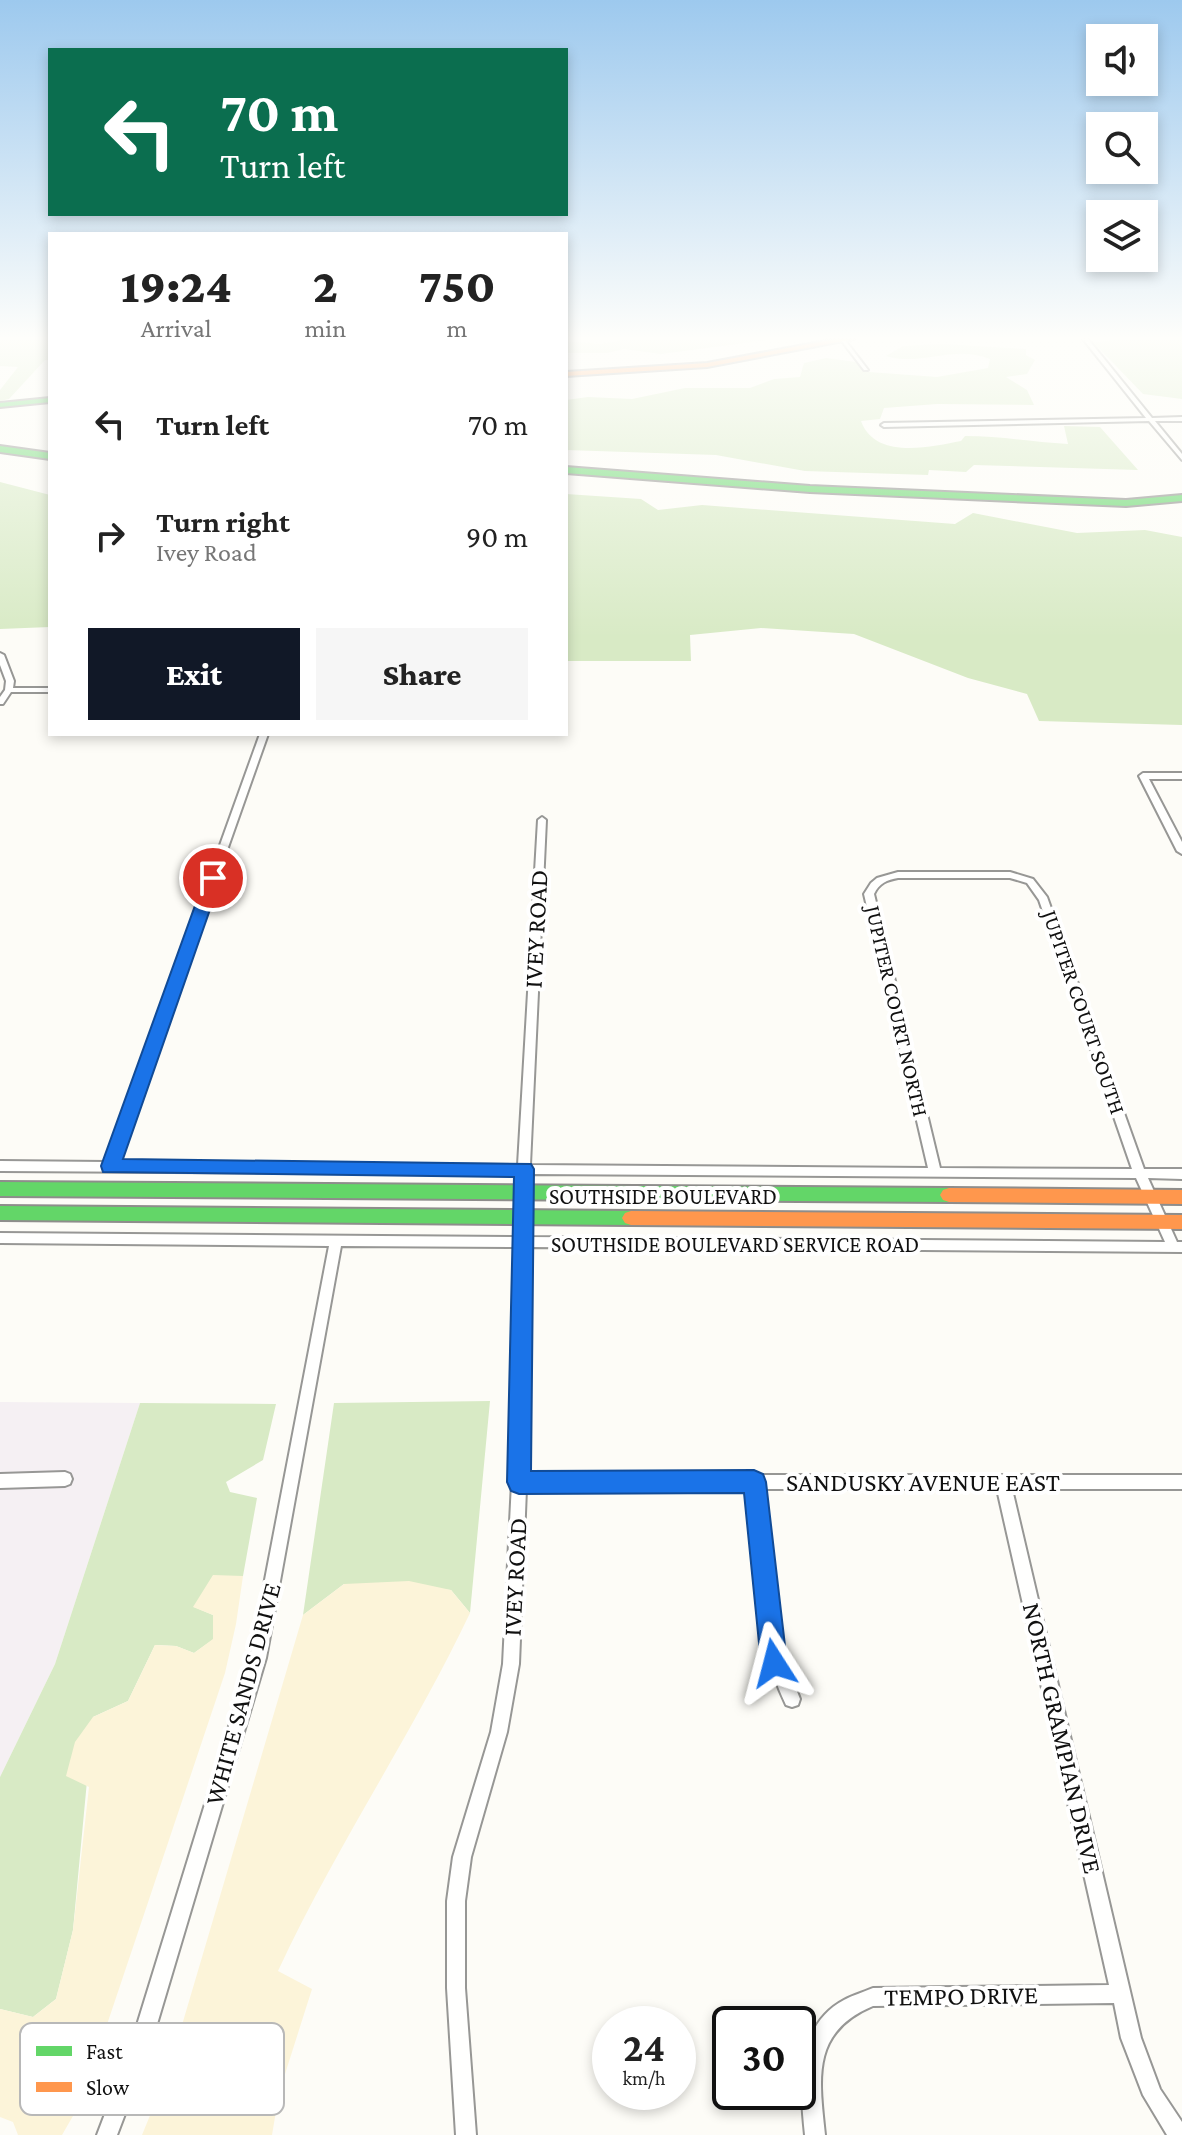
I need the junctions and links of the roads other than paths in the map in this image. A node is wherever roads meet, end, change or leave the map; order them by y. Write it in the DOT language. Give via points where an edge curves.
graph roads {
  1 [pos="1166,439"];
  2 [pos="0,449"];
  3 [pos="48,456"];
  4 [pos="1182,458"];
  5 [pos="568,470"];
  6 [pos="1182,498"];
  7 [pos="0,655"];
  8 [pos="9,690"];
  9 [pos="48,690"];
  10 [pos="0,702"];
  11 [pos="263,736"];
  12 [pos="1182,776"];
  13 [pos="542,820"];
  14 [pos="1182,851"];
  15 [pos="955,875"];
  16 [pos="0,1166"];
  17 [pos="110,1166"];
  18 [pos="524,1169"];
  19 [pos="935,1173"];
  20 [pos="1140,1174"];
  21 [pos="1182,1174"];
  22 [pos="0,1189"];
  23 [pos="525,1192"];
  24 [pos="1150,1196"];
  25 [pos="1182,1197"];
  26 [pos="0,1213"];
  27 [pos="525,1217"];
  28 [pos="1162,1222"];
  29 [pos="1182,1222"];
  30 [pos="0,1238"];
  31 [pos="336,1241"];
  32 [pos="525,1242"];
  33 [pos="1178,1246"];
  34 [pos="65,1479"];
  35 [pos="0,1481"];
  36 [pos="519,1482"];
  37 [pos="754,1482"];
  38 [pos="1003,1482"];
  39 [pos="1182,1482"];
  40 [pos="792,1699"];
  41 [pos="1121,1994"];
  42 [pos="147,2023"];
  43 [pos="115,2115"];
  44 [pos="107,2135"];
  45 [pos="466,2135"];
  46 [pos="815,2135"];
  47 [pos="1179,2135"];
  1 -- 4 [label="street"];
  2 -- 3 [label="main road"];
  5 -- 6 [label="main road" via="810,489 1126,503"];
  7 -- 8 [label="street"];
  8 -- 9 [label="street"];
  8 -- 10 [label="street"];
  11 -- 17 [label="street"];
  12 -- 14 [label="street" via="1143,776"];
  13 -- 18 [label="street, IVEY ROAD"];
  15 -- 19 [label="street, JUPITER COURT NORTH" via="883,878 869,894"];
  15 -- 20 [label="street, JUPITER COURT SOUTH" via="1010,875 1038,889"];
  16 -- 17 [label="street"];
  17 -- 18 [label="street"];
  18 -- 19 [label="street"];
  18 -- 23 [label="street, IVEY ROAD"];
  19 -- 20 [label="street"];
  20 -- 21 [label="street"];
  20 -- 24 [label="street, JUPITER COURT SOUTH"];
  22 -- 23 [label="main road, SOUTHSIDE BOULEVARD"];
  23 -- 24 [label="main road, SOUTHSIDE BOULEVARD"];
  23 -- 27 [label="street, IVEY ROAD"];
  24 -- 25 [label="main road, SOUTHSIDE BOULEVARD"];
  24 -- 28 [label="street, JUPITER COURT SOUTH"];
  26 -- 27 [label="main road, SOUTHSIDE BOULEVARD"];
  27 -- 28 [label="main road, SOUTHSIDE BOULEVARD"];
  27 -- 32 [label="street, IVEY ROAD"];
  28 -- 29 [label="main road, SOUTHSIDE BOULEVARD"];
  28 -- 33 [label="street, JUPITER COURT SOUTH"];
  30 -- 31 [label="street, SOUTHSIDE BOULEVARD SERVICE ROAD"];
  31 -- 32 [label="street, SOUTHSIDE BOULEVARD SERVICE ROAD"];
  31 -- 42 [label="street, WHITE SANDS DRIVE" via="258,1658"];
  32 -- 33 [label="street, SOUTHSIDE BOULEVARD SERVICE ROAD"];
  32 -- 36 [label="street, IVEY ROAD"];
  34 -- 35 [label="street"];
  36 -- 37 [label="street, SANDUSKY AVENUE EAST"];
  36 -- 45 [label="street, IVEY ROAD" via="511,1664 499,1732 462,1857 456,1901"];
  37 -- 38 [label="street, SANDUSKY AVENUE EAST"];
  37 -- 40 [label="street" via="770,1644"];
  38 -- 39 [label="street, SANDUSKY AVENUE EAST"];
  38 -- 41 [label="street, NORTH GRAMPIAN DRIVE"];
  41 -- 46 [label="street, TEMPO DRIVE" via="873,1997 853,2003 827,2024 815,2046 810,2074"];
  41 -- 47 [label="street, NORTH GRAMPIAN DRIVE" via="1139,2064"];
  43 -- 44 [label="street, WHITE SANDS DRIVE"];
}
